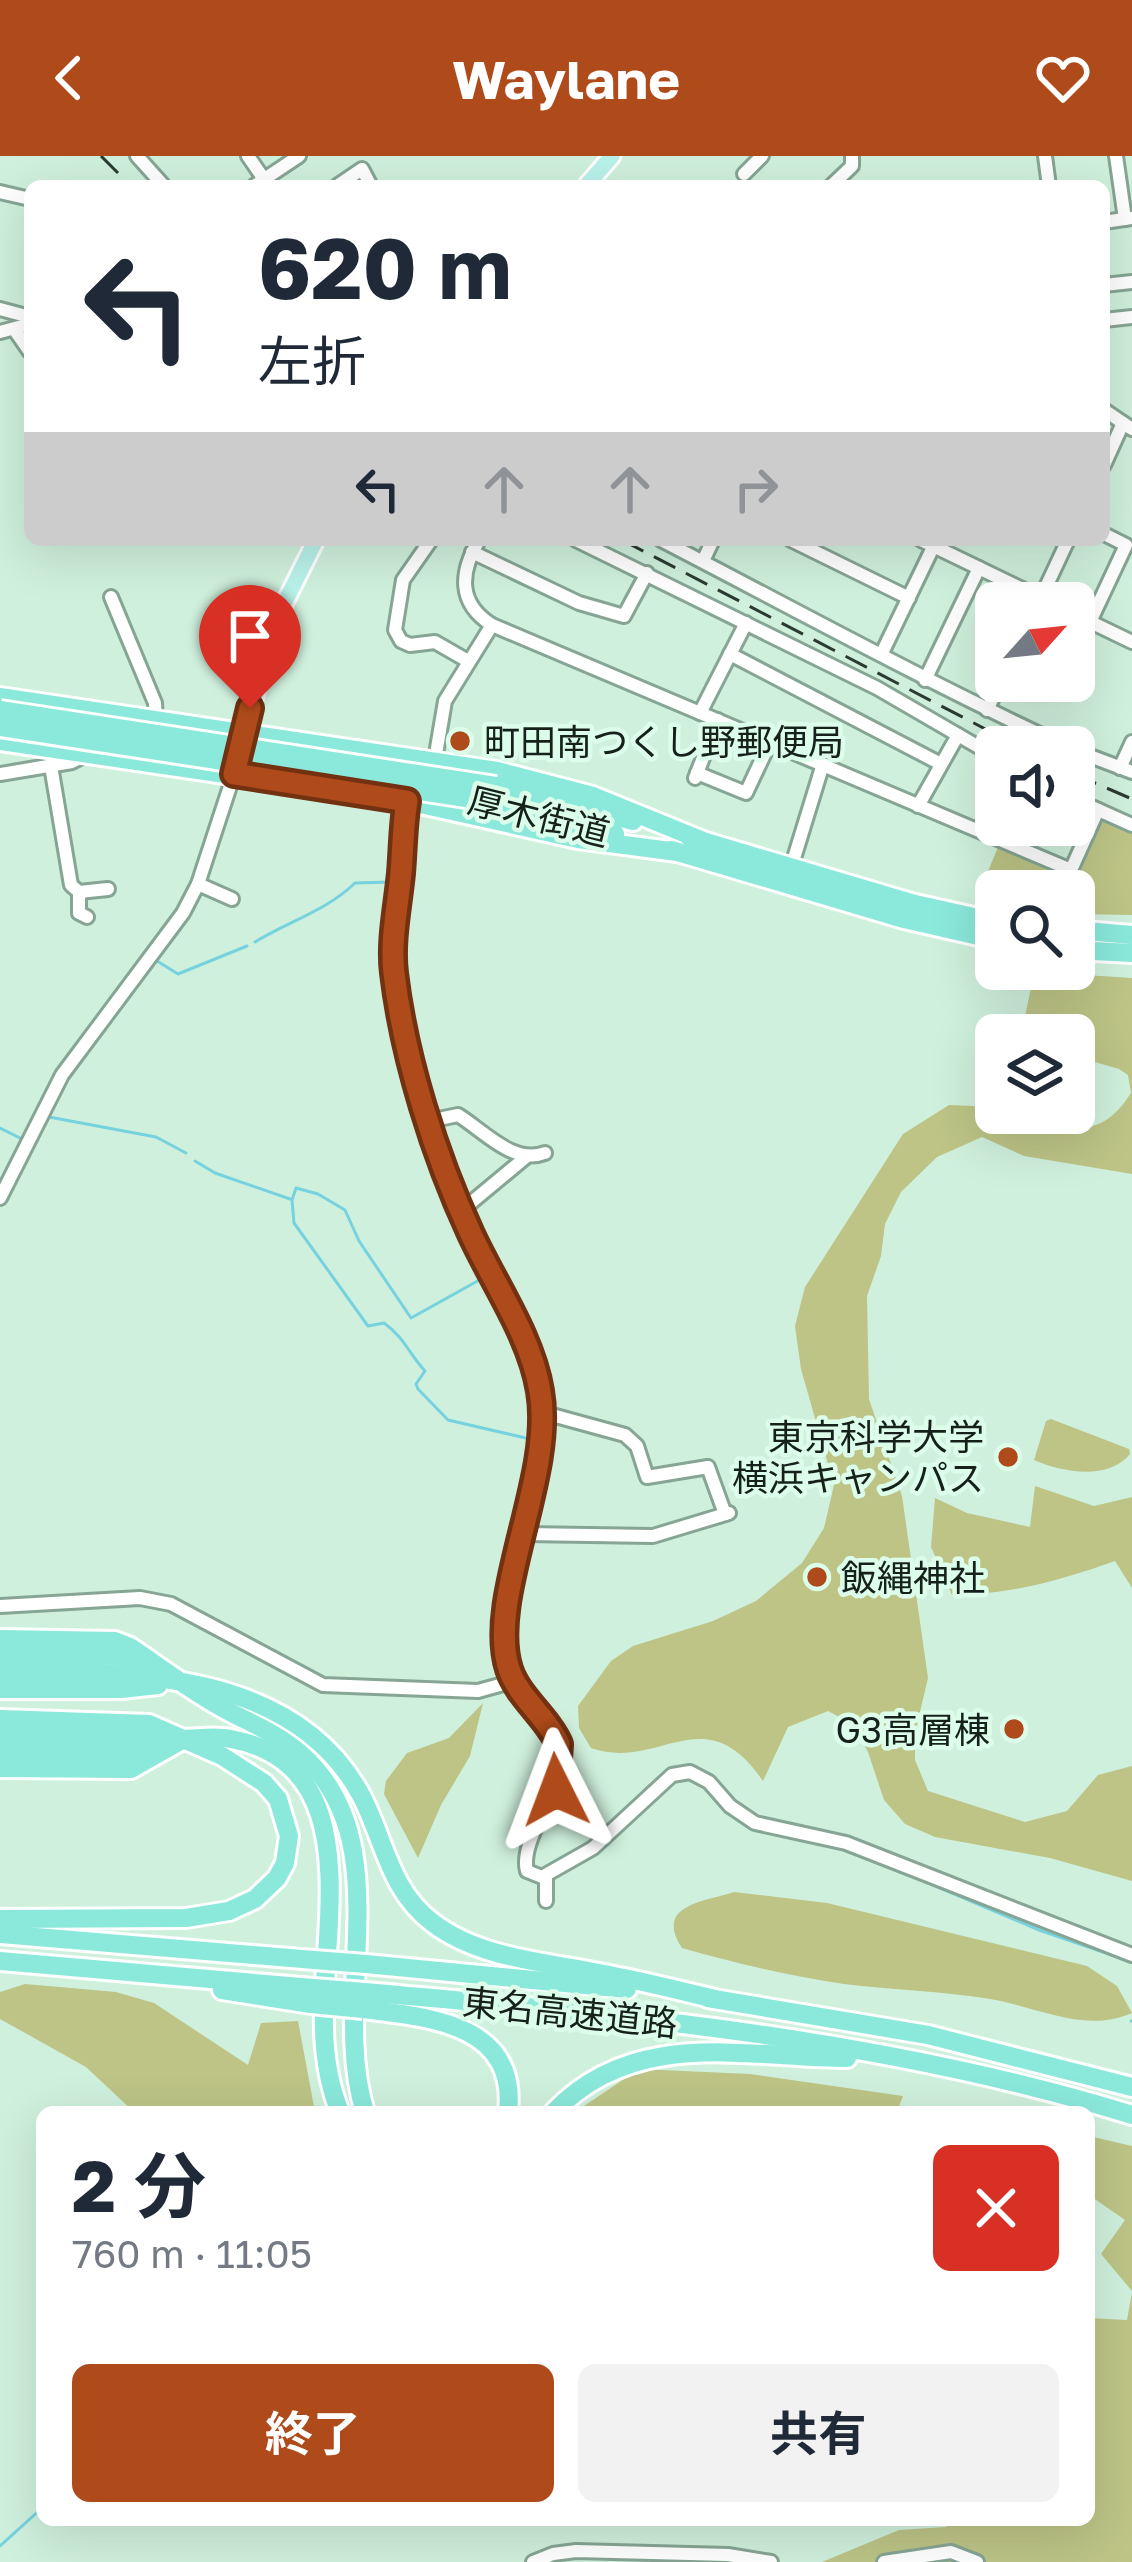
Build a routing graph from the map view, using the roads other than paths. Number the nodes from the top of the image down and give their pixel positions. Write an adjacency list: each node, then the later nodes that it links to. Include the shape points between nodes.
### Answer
1 (137, 156): 8 (street)
2 (299, 156): 9 (street)
3 (612, 156): 12 (main road)
4 (762, 156): 7 (street)
5 (852, 156): 13 (street)
6 (1122, 160): 14 (street)
7 (744, 174)
8 (159, 180)
9 (267, 180)
10 (346, 180): 11 (street, via 362,169)
11 (368, 180)
12 (591, 180)
13 (837, 180)
14 (1128, 219)
15 (1128, 426): 16 (street)
16 (1110, 455)
17 (1110, 537): 35 (street, via 1126,545)
18 (313, 546): 53 (main road, via 273,626)
19 (427, 546): 42 (street, via 403,580 395,630 410,645 435,642)
20 (475, 546): 30 (street, via 579,603 624,616); 38 (street, via 464,588)
21 (589, 546): 30 (street)
22 (673, 546): 28 (street)
23 (710, 546): 28 (street)
24 (803, 546): 34 (street)
25 (929, 546): 34 (street)
26 (938, 546): 29 (street)
27 (1066, 546): 32 (street)
28 (703, 561): 40 (street)
29 (979, 568): 31 (street); 43 (street)
30 (646, 573): 36 (street)
31 (1006, 582)
32 (1051, 582)
33 (111, 597): 49 (street)
34 (909, 598): 40 (street)
35 (1095, 611)
36 (746, 622): 41 (street); 54 (street)
37 (1095, 624): 39 (street)
38 (492, 625): 42 (street); 48 (street)
39 (1132, 643)
40 (882, 653): 43 (street)
41 (730, 654): 48 (street); 65 (street)
42 (468, 661): 63 (street, via 440,715)
43 (926, 680): 47 (street)
44 (0, 697): 49 (highway)
45 (991, 702): 47 (street)
46 (0, 710): 71 (highway, 厚木街道, bridge)
47 (987, 710): 51 (street)
48 (700, 712): 50 (street)
49 (156, 719): 53 (highway)
50 (718, 720): 56 (street); 56 (street, via 696,776 746,793)
51 (1021, 726)
52 (0, 727): 71 (highway, 厚木街道, bridge)
53 (245, 733): 61 (highway); 70 (main road)
54 (958, 735): 59 (street); 65 (street)
55 (0, 741): 58 (highway)
56 (770, 742): 64 (street)
57 (1132, 742): 68 (street)
58 (29, 745): 60 (highway); 67 (street, via 31,760)
59 (975, 745)
60 (89, 754): 66 (street); 70 (highway)
61 (399, 754): 63 (highway); 72 (highway, via 411,773)
62 (1095, 758): 68 (street)
63 (435, 760): 77 (highway, via 593,796)
64 (823, 764): 73 (street); 79 (street)
65 (941, 764): 73 (street)
66 (51, 766): 67 (street); 81 (street)
67 (17, 770): 69 (street)
68 (1126, 770)
69 (0, 774)
70 (234, 774): 72 (highway); 80 (street)
71 (494, 794): 77 (highway, 厚木街道); 78 (highway, 厚木街道)
72 (407, 801): 78 (highway); 91 (street, via 393,968)
73 (918, 806): 75 (street, via 1071,870)
74 (1095, 809): 75 (street)
75 (1098, 810): 76 (street)
76 (1132, 825)
77 (701, 840): 79 (highway, 厚木街道)
78 (678, 852): 88 (highway, 厚木街道)
79 (791, 868): 85 (highway, 厚木街道)
80 (198, 884): 83 (street); 94 (street, via 62,1075)
81 (69, 888): 82 (street); 84 (street)
82 (108, 889)
83 (232, 899)
84 (87, 917)
85 (975, 918)
86 (1095, 931): 87 (highway)
87 (1126, 933)
88 (975, 935)
89 (1095, 951): 90 (highway)
90 (1132, 953)
91 (429, 1121): 93 (street, via 458,1115); 95 (street)
92 (545, 1153): 93 (street)
93 (526, 1156): 95 (street)
94 (0, 1198)
95 (461, 1211): 96 (street, via 536,1373)
96 (542, 1412): 97 (street); 97 (street, via 625,1435 647,1477 708,1467 728,1514 652,1536)
97 (524, 1534): 103 (street, via 506,1638)
98 (0, 1606): 103 (street, via 124,1598 171,1604 310,1681 336,1685 478,1691)
99 (0, 1640): 102 (highway, via 115,1641)
100 (0, 1654): 102 (highway, via 119,1656)
101 (0, 1672): 102 (highway)
102 (181, 1682): 104 (highway); 116 (highway, via 242,1696 329,1754 360,1793 401,1889 445,1932 520,1958); 121 (highway, via 285,1741 314,1766 338,1804 356,1863 352,2038)
103 (514, 1682): 110 (street, via 559,1744 556,1790 524,1861 529,1874)
104 (0, 1689)
105 (0, 1719): 107 (highway, via 131,1720)
106 (0, 1736): 107 (highway)
107 (184, 1739): 108 (highway, via 135,1753); 109 (highway, via 131,1768); 112 (highway, via 244,1768 278,1799 288,1849 266,1891 212,1916); 120 (highway, via 227,1738 270,1754 300,1778 320,1812 331,1866 323,2033)
108 (0, 1753)
109 (0, 1768)
110 (546, 1876): 111 (street); 114 (street, via 593,1848 672,1775 690,1772 754,1822 846,1843)
111 (546, 1901)
112 (0, 1919)
113 (0, 1934): 116 (highway, 東名高速道路, bridge)
114 (1132, 1955)
115 (0, 1960): 117 (highway, 東名高速道路, bridge)
116 (716, 1999): 119 (highway, 東名高速道路, via 928,2035)
117 (364, 2001): 118 (highway, 東名高速道路, via 671,2022); 122 (highway, via 482,2041 507,2080)
118 (899, 2058): 123 (highway, via 674,2053 604,2073); 124 (highway, 東名高速道路)
119 (1132, 2087)
120 (338, 2106)
121 (362, 2106)
122 (508, 2106)
123 (562, 2106)
124 (1132, 2115)
125 (533, 2562): 126 (street, via 576,2551)
126 (771, 2562)
127 (884, 2562): 128 (street, via 951,2552)
128 (977, 2562)

